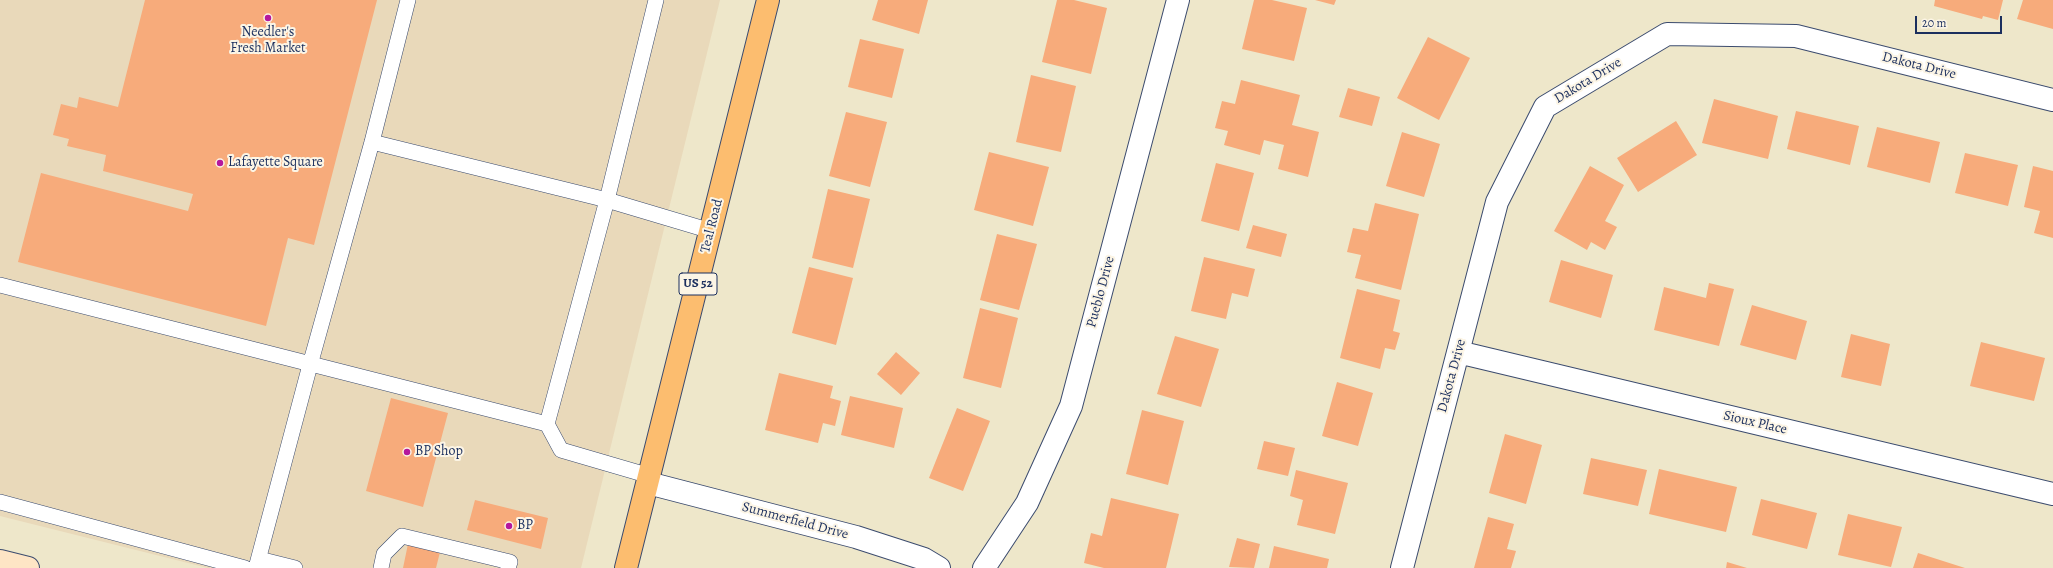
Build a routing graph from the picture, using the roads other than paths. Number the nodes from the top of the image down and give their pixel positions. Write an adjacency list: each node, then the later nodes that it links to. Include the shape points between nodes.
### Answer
1 (408, 0): 6 (lane)
2 (656, 0): 7 (lane)
3 (768, 0): 8 (main road, Teal Road / US 52)
4 (1178, 0): 25 (street, Pueblo Drive, via 1071,406 1027,503)
5 (2053, 100): 10 (street, Dakota Drive, via 1796,36 1667,34 1545,107 1497,202)
6 (372, 142): 7 (lane); 11 (lane)
7 (607, 200): 8 (lane); 12 (lane)
8 (711, 231): 13 (main road, Teal Road / US 52)
9 (0, 285): 11 (lane)
10 (1458, 352): 14 (street, Sioux Place); 26 (street, Dakota Drive)
11 (310, 365): 12 (lane); 17 (lane)
12 (547, 424): 13 (lane, via 560,450)
13 (649, 479): 23 (main road, Teal Road / US 52); 24 (street, Summerfield Drive, via 856,537 924,560)
14 (2053, 494)
15 (0, 502): 19 (lane)
16 (0, 561): 18 (street)
17 (257, 564): 20 (lane)
18 (28, 568)
19 (245, 568)
20 (295, 568)
21 (381, 568): 22 (lane, via 384,554 402,536 510,562)
22 (508, 568)
23 (626, 568)
24 (939, 568)
25 (984, 568)
26 (1402, 568)

